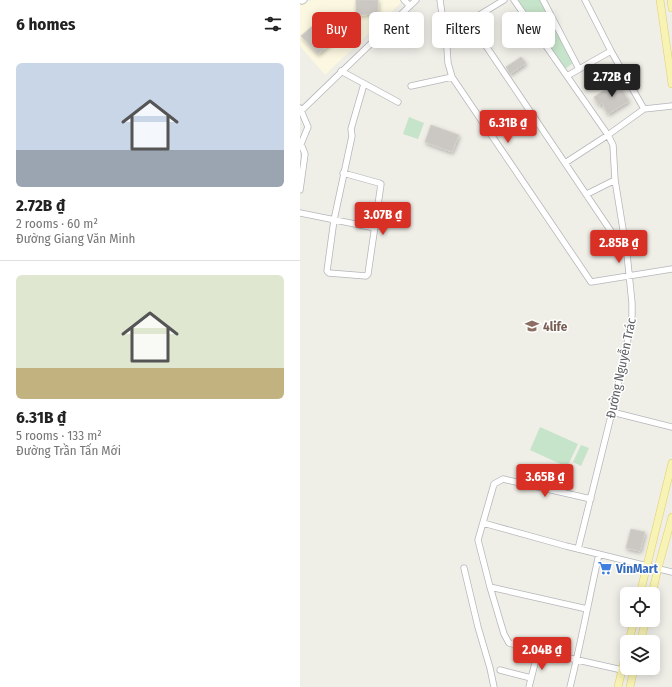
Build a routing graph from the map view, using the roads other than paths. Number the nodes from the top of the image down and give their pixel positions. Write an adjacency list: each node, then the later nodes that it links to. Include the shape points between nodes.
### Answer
1 (404, 0): 10 (street)
2 (416, 0): 10 (street)
3 (440, 0): 16 (street)
4 (504, 0): 25 (street, via 476,18 475,27)
5 (514, 0): 15 (street, Đường Nguyễn Trác)
6 (543, 0): 13 (street)
7 (585, 0): 12 (street)
8 (660, 0): 18 (main road)
9 (671, 0): 11 (main road)
10 (410, 6): 14 (street)
11 (672, 8)
12 (611, 51): 13 (street); 23 (street)
13 (579, 69): 15 (street)
14 (341, 71): 17 (street); 22 (street)
15 (567, 76): 24 (street, Đường Nguyễn Trác)
16 (452, 77): 19 (street); 35 (street, via 591,282)
17 (364, 84): 20 (street); 26 (street, via 351,129 352,136)
18 (672, 84)
19 (411, 86)
20 (398, 102)
21 (672, 106): 23 (street)
22 (300, 109): 28 (street, via 308,127 301,144 304,154)
23 (644, 109): 24 (street)
24 (608, 135): 25 (street); 27 (street, Đường Nguyễn Trác, via 613,145)
25 (565, 163): 29 (street)
26 (344, 173): 31 (street); 32 (street, via 381,184)
27 (615, 180): 29 (street); 33 (street, Đường Nguyễn Trác)
28 (300, 190)
29 (587, 194): 33 (street)
30 (300, 213): 31 (street)
31 (334, 220): 32 (street); 32 (street, via 328,272 366,276)
32 (375, 228)
33 (627, 254): 35 (street, Đường Nguyễn Trác)
34 (672, 270): 35 (street)
35 (629, 276): 36 (street, Đường Nguyễn Trác, via 631,325)
36 (612, 412): 37 (street); 39 (street, Đường Nguyễn Trác)
37 (672, 427)
38 (672, 463): 44 (main road)
39 (591, 499): 41 (street, via 503,479 494,484); 42 (street, Đường Nguyễn Trác)
40 (672, 517): 46 (main road)
41 (483, 523): 42 (street); 48 (street, via 478,540)
42 (578, 549): 43 (street)
43 (599, 554): 44 (street); 51 (street)
44 (647, 566): 46 (street); 49 (main road)
45 (464, 568): 59 (street)
46 (658, 568): 47 (street); 50 (main road)
47 (672, 572)
48 (490, 587): 51 (street); 52 (street, via 509,643)
49 (642, 587)
50 (654, 587)
51 (587, 609): 53 (street)
52 (538, 651): 53 (street); 58 (street)
53 (577, 659): 55 (street); 61 (street)
54 (500, 670): 58 (street)
55 (620, 670)
56 (621, 675): 62 (main road)
57 (633, 675): 63 (main road)
58 (531, 678): 60 (street)
59 (494, 687)
60 (529, 687)
61 (570, 687)
62 (618, 687)
63 (630, 687)

